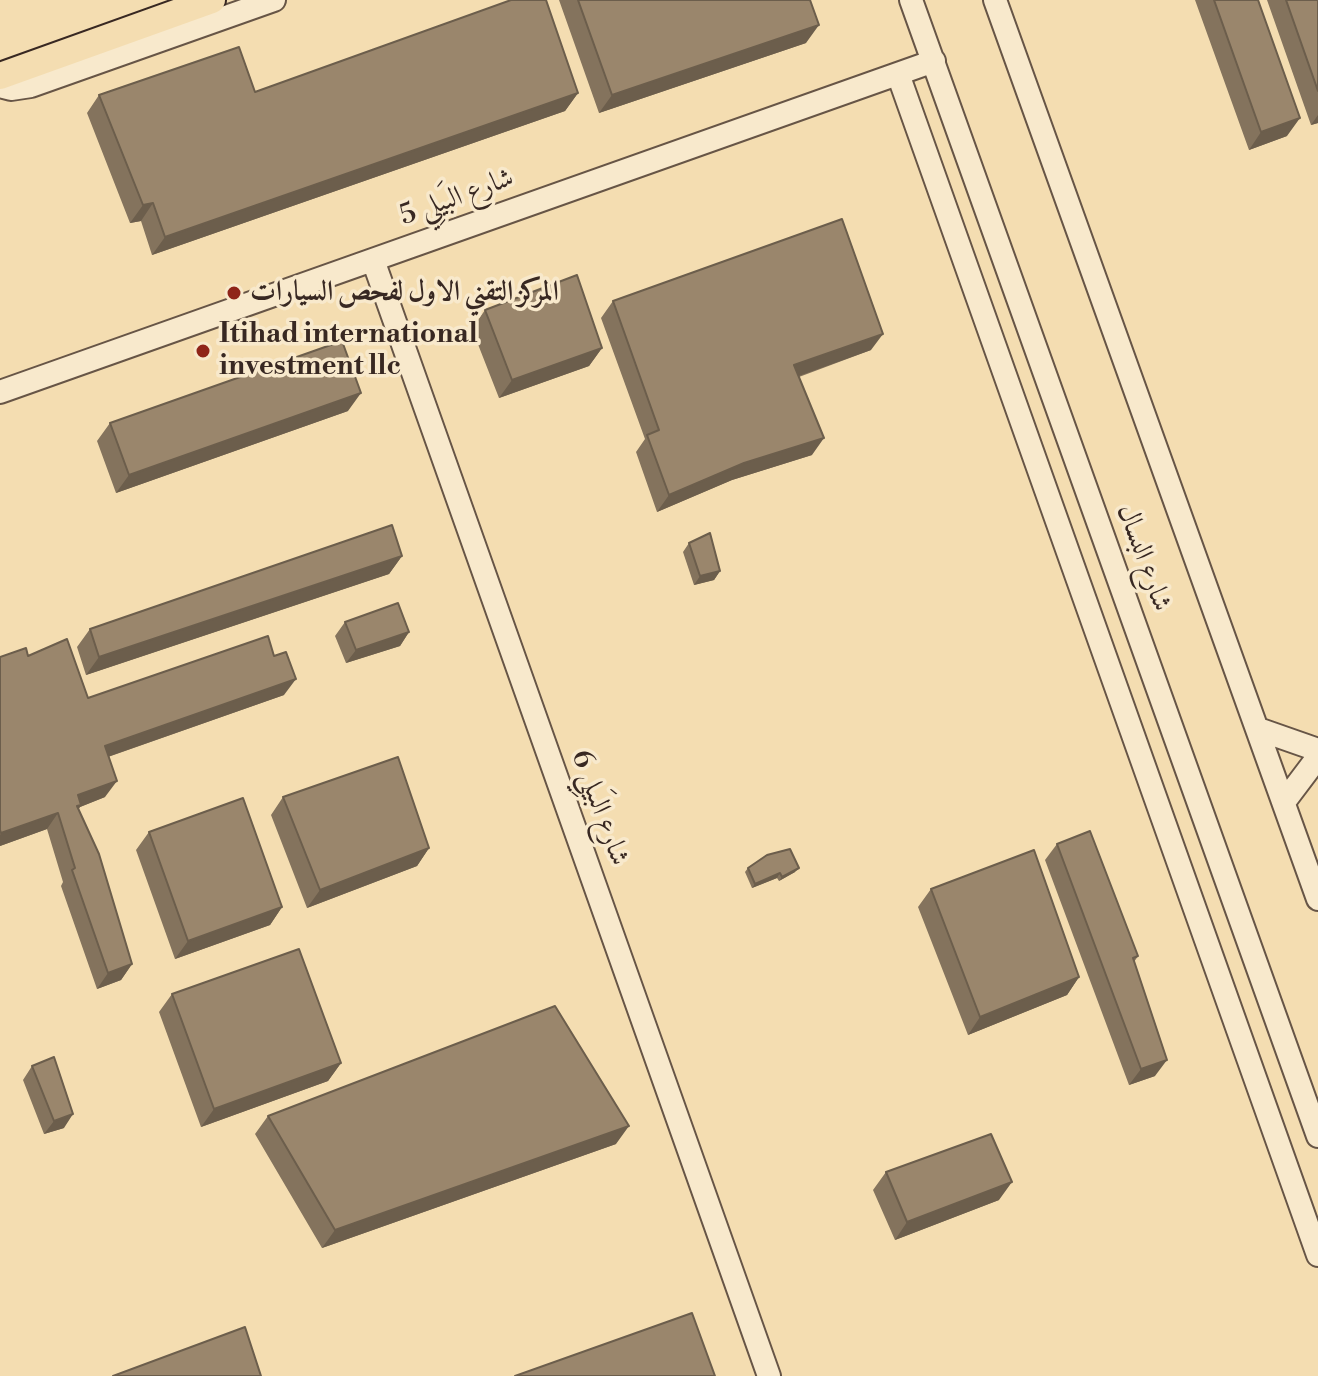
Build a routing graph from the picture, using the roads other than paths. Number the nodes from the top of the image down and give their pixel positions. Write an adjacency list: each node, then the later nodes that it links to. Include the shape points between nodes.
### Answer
1 (212, 0): 7 (main road)
2 (274, 0): 8 (street, via 31,86)
3 (911, 0): 5 (street, شارع البسال)
4 (995, 0): 11 (street, شارع البسال)
5 (934, 61): 6 (street, شارع البَيلِي 5); 16 (street, شارع البسال)
6 (898, 74): 9 (street, شارع البَيلِي 5); 17 (street)
7 (0, 76)
8 (0, 86)
9 (373, 260): 10 (street, شارع البَيلِي 5); 18 (street, شارع البَيلِي 6)
10 (0, 392)
11 (1258, 729): 12 (street); 14 (street, شارع البسال)
12 (1318, 750)
13 (1318, 757): 14 (street)
14 (1284, 802): 15 (street, شارع البسال)
15 (1318, 899)
16 (1318, 1136)
17 (1318, 1255)
18 (769, 1376)

